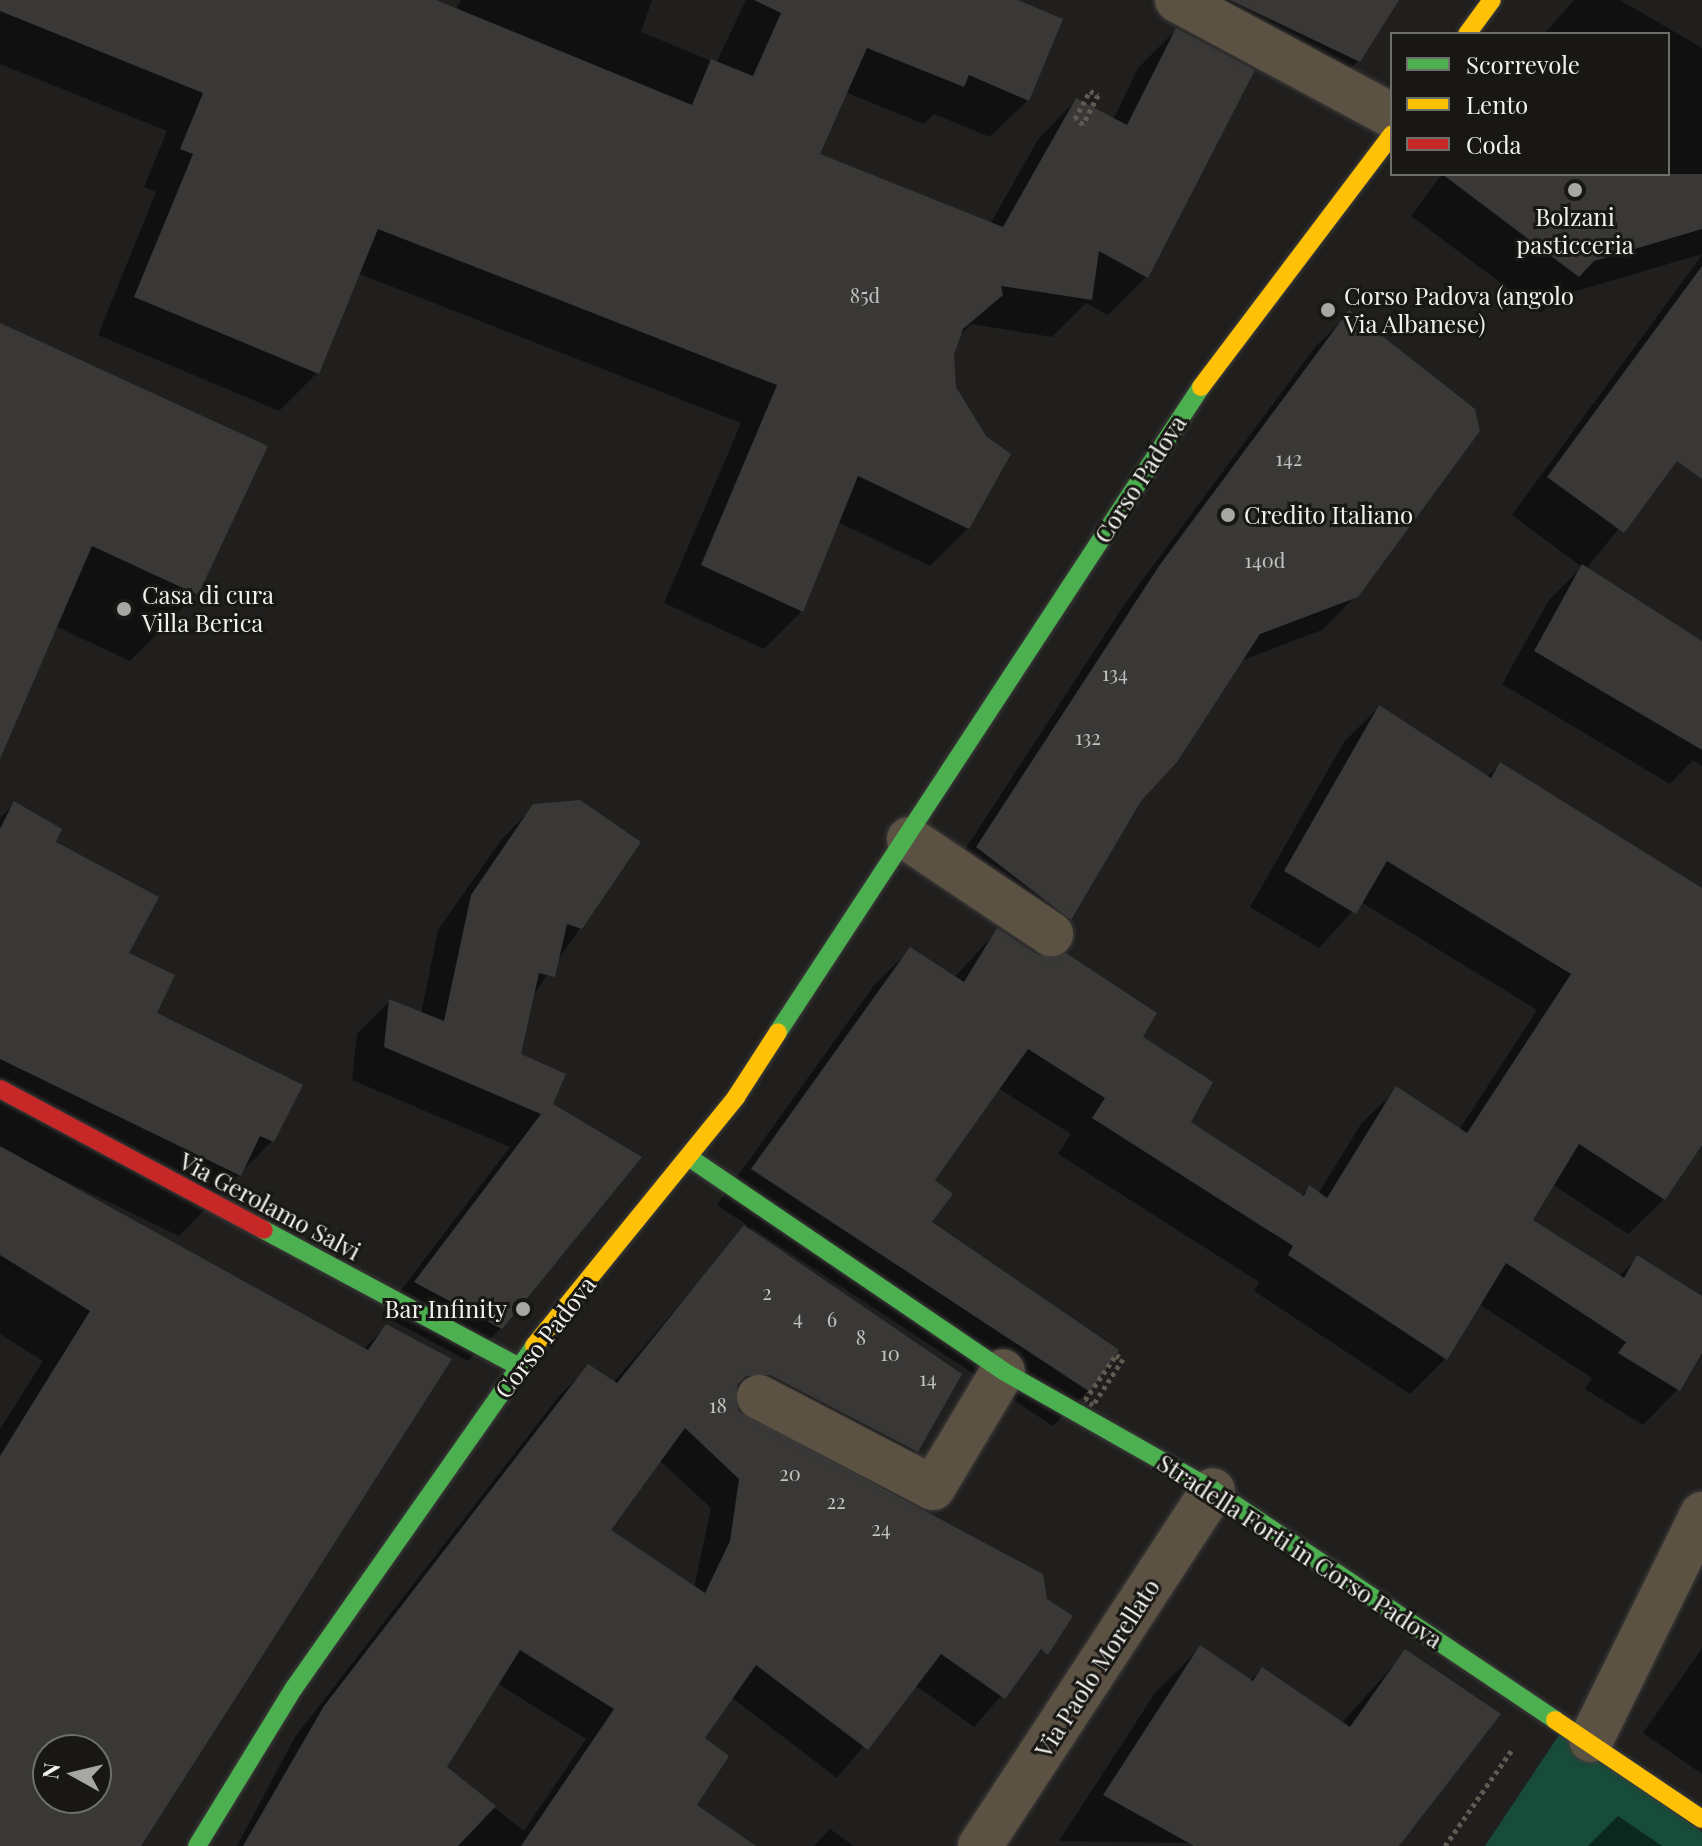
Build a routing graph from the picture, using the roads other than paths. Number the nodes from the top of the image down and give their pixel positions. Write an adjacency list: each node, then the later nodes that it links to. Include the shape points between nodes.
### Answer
1 (1177, 0): 4 (street)
2 (1492, 0): 3 (street)
3 (1468, 32)
4 (1390, 115)
5 (1390, 137): 6 (street, Corso Padova, via 1167,433)
6 (909, 839): 7 (street); 9 (street, Corso Padova)
7 (1051, 934)
8 (0, 1089): 10 (street, Via Gerolamo Salvi)
9 (690, 1158): 10 (street, Corso Padova); 11 (street, Stradella Forti in Corso Padova)
10 (518, 1366): 17 (street, Corso Padova, via 294,1688)
11 (1003, 1371): 12 (street, via 933,1488); 13 (street, Stradella Forti in Corso Padova)
12 (759, 1397)
13 (1213, 1490): 15 (street, Stradella Forti in Corso Padova); 18 (street, Via Paolo Morellato)
14 (1702, 1514): 15 (street)
15 (1591, 1740): 16 (street, Stradella Forti in Corso Padova)
16 (1702, 1819)
17 (197, 1846)
18 (980, 1846)

